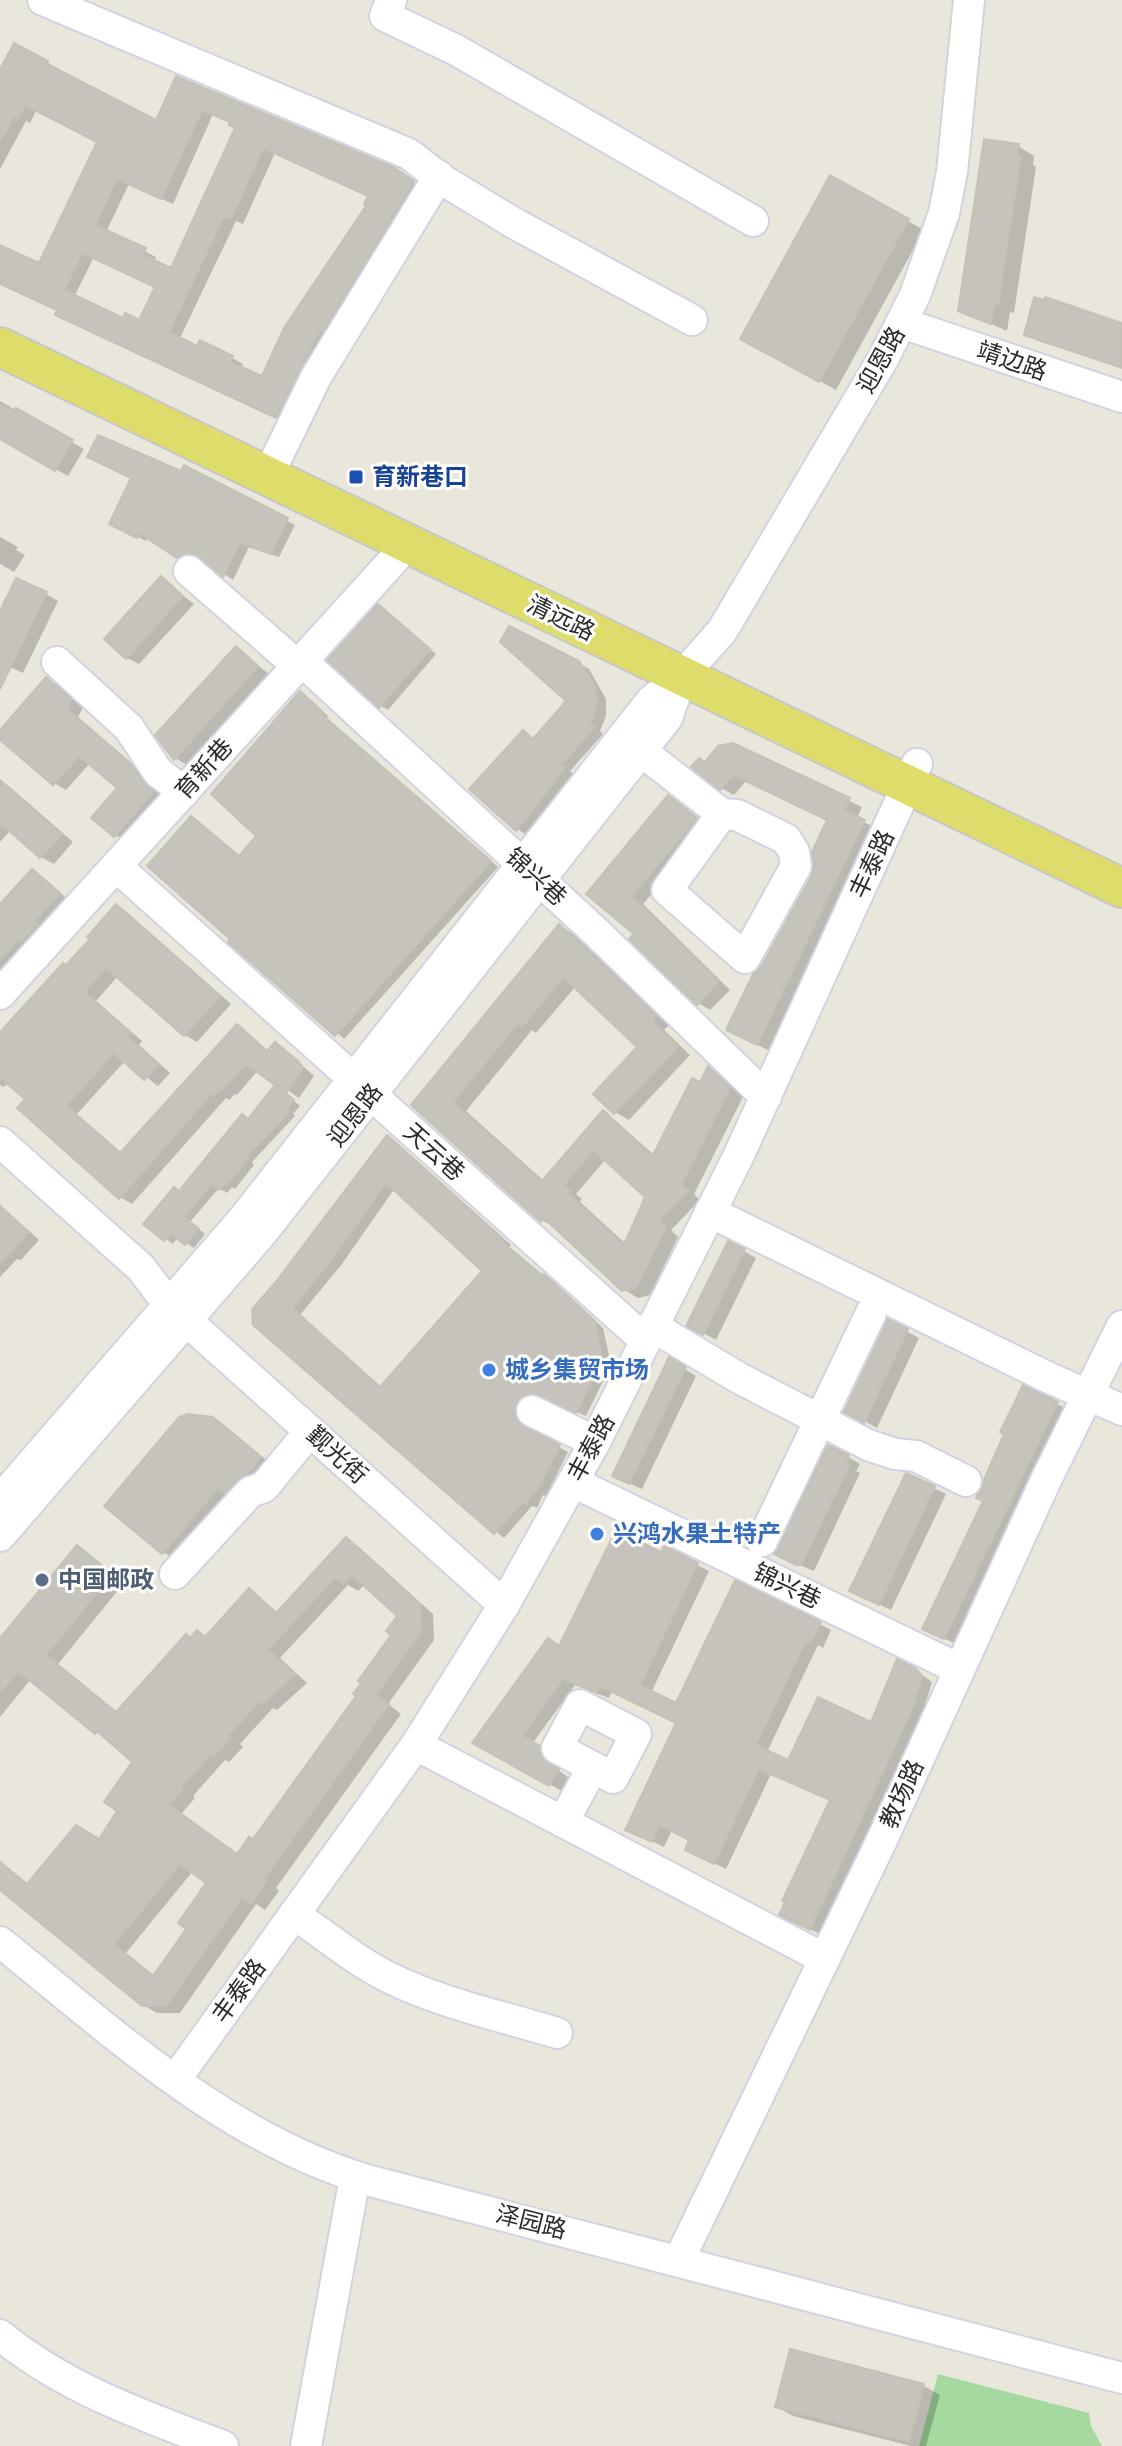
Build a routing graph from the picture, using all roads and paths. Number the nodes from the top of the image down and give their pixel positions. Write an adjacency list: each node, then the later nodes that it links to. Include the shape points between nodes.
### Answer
1 (43, 0): 4 (street, via 409,154)
2 (391, 0): 5 (street, via 385,16 456,50)
3 (969, 0): 8 (street, 迎恩路, via 948,196 928,263)
4 (439, 176): 6 (street); 11 (street, via 316,377)
5 (753, 221)
6 (692, 320)
7 (0, 323): 11 (main road, 清远路)
8 (902, 323): 10 (street, 靖边路); 16 (street, 迎恩路, via 722,631)
9 (0, 347): 12 (main road, 清远路)
10 (1122, 397)
11 (277, 457): 16 (main road, 清远路)
12 (408, 544): 15 (street, 育新巷); 16 (main road, 清远路)
13 (189, 571): 15 (street, 锦兴巷)
14 (57, 662): 19 (street, via 129,728 158,772)
15 (300, 664): 19 (street, 育新巷); 23 (street, 锦兴巷)
16 (690, 667): 17 (street, 迎恩路, via 667,718); 18 (main road, 清远路); 23 (street, 迎恩路, via 651,701)
17 (641, 751): 20 (street); 23 (street, 迎恩路)
18 (913, 774): 21 (main road, 清远路); 24 (main road, 清远路); 27 (street, 丰泰路)
19 (184, 792): 22 (street, 育新巷)
20 (722, 814): 20 (street, via 737,815 786,839 796,859 745,958 667,890)
21 (1122, 861)
22 (116, 866): 25 (street, 育新巷); 26 (street, 天云巷)
23 (531, 872): 26 (street, 迎恩路); 27 (street, 锦兴巷)
24 (1122, 888)
25 (0, 994)
26 (362, 1087): 31 (street, 迎恩路, via 262,1233); 34 (street, 天云巷)
27 (766, 1097): 30 (street, 丰泰路)
28 (0, 1142): 31 (street, 觐光街, via 141,1268)
29 (0, 1167): 31 (street, 觐光街, via 129,1282)
30 (710, 1212): 34 (street, 丰泰路); 35 (street)
31 (178, 1313): 39 (street, 觐光街); 43 (street, 迎恩路); 44 (street, 迎恩路)
32 (871, 1313): 38 (street)
33 (1122, 1326): 35 (street, 教场路)
34 (649, 1333): 38 (street, 天云巷); 40 (street, 丰泰路)
35 (1088, 1395): 36 (street); 48 (street, 教场路)
36 (1122, 1410)
37 (532, 1411): 40 (street)
38 (820, 1420): 41 (street, 天云巷, via 868,1445 916,1456); 45 (street)
39 (310, 1431): 46 (street, via 264,1487 250,1492); 47 (street, 觐光街)
40 (595, 1442): 42 (street, 丰泰路)
41 (966, 1481)
42 (573, 1482): 47 (street, 丰泰路); 48 (street, 锦兴巷)
43 (0, 1500)
44 (0, 1536)
45 (762, 1541)
46 (175, 1574)
47 (504, 1605): 49 (street, 丰泰路)
48 (959, 1669): 54 (street, 教场路)
49 (416, 1745): 51 (street); 52 (street, 丰泰路)
50 (593, 1767): 51 (street)
51 (563, 1822): 54 (street)
52 (294, 1914): 55 (street, via 393,1980); 56 (street, 丰泰路)
53 (0, 1942): 56 (street, 泽园路)
54 (823, 1958): 58 (street, 教场路)
55 (557, 2033)
56 (175, 2080): 57 (street, 泽园路, via 275,2145)
57 (355, 2177): 58 (street, 泽园路); 62 (street)
58 (679, 2260): 60 (street, 泽园路)
59 (0, 2335): 61 (street, via 81,2389)
60 (1122, 2378)
61 (223, 2446)
62 (306, 2446)

